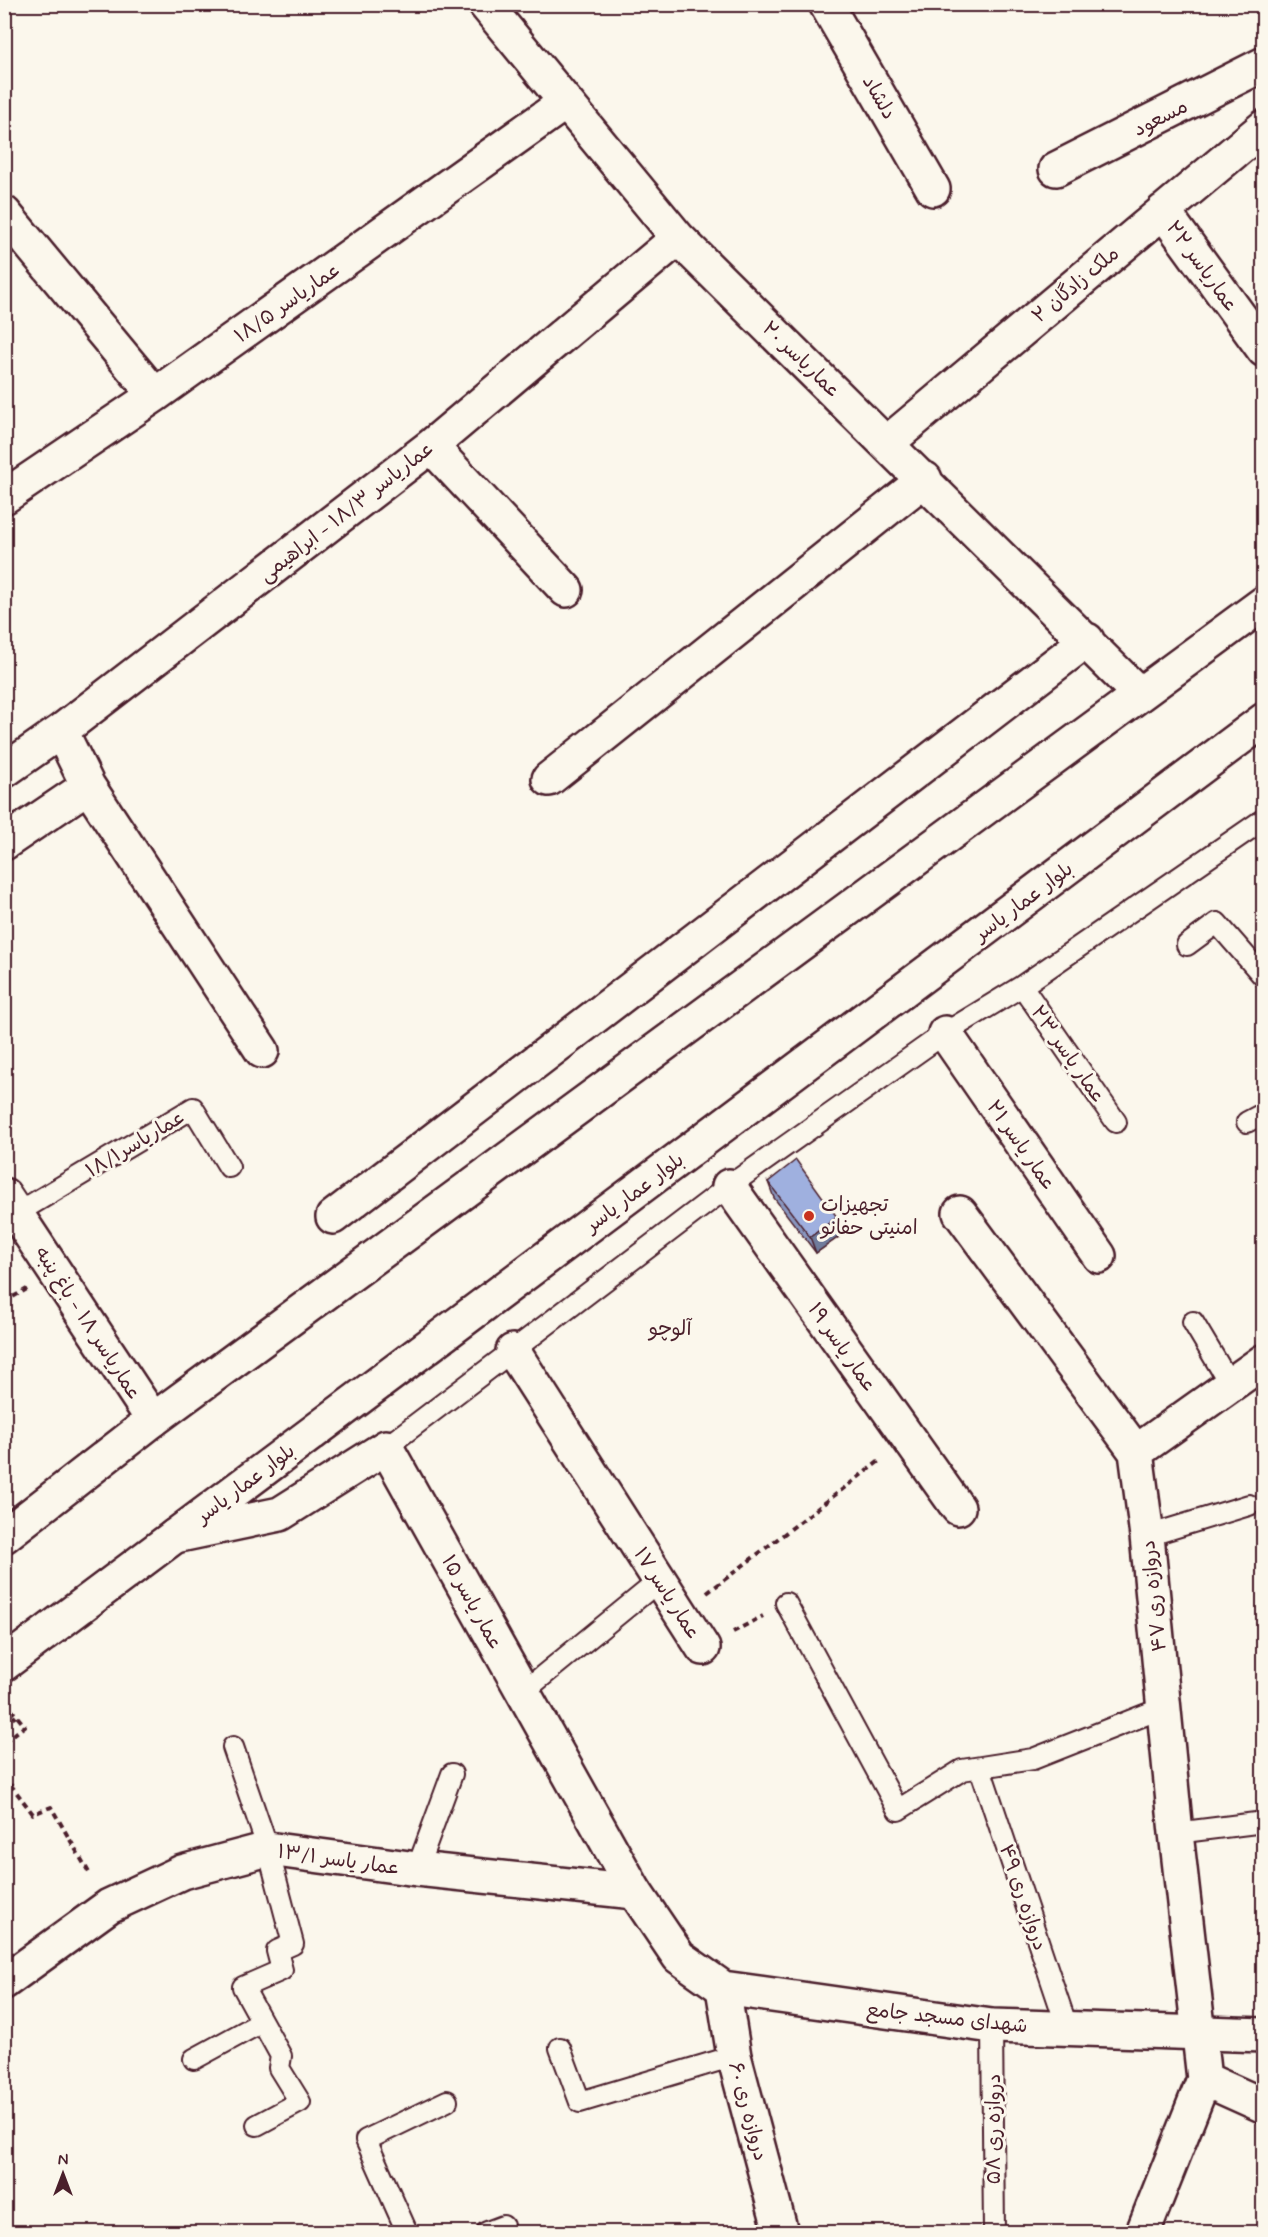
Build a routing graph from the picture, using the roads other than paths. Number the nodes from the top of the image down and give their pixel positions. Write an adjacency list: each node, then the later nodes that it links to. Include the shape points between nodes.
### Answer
1 (485, 4): 4 (street, عماریاسر ۲۰)
2 (826, 4): 7 (street, دلشاد)
3 (1263, 64): 6 (street, مسعود)
4 (566, 102): 10 (street, عماریاسر ۲۰); 12 (street, عماریاسر ۱۸/۵)
5 (1263, 127): 8 (street, ۲ ملک زادگان)
6 (1056, 169)
7 (933, 189)
8 (1163, 211): 11 (street, عماریاسر ۲۲); 13 (street, ۲ ملک زادگان)
9 (4, 213): 12 (street)
10 (678, 238): 13 (street, عماریاسر ۲۰); 14 (street, عماریاسر ۱۸/۳ - ابراهیمی)
11 (1263, 350)
12 (155, 395): 16 (street, عماریاسر ۱۸/۵)
13 (887, 443): 15 (street, عماریاسر ۲۰)
14 (431, 446): 17 (street); 22 (street, عماریاسر ۱۸/۳ - ابراهیمی)
15 (925, 479): 19 (street, عماریاسر ۲۰); 24 (street)
16 (4, 497)
17 (566, 590)
18 (1263, 603): 20 (street)
19 (1087, 640): 20 (street, عماریاسر ۲۰); 38 (street)
20 (1139, 694): 44 (street)
21 (1261, 727): 50 (street, بلوار عمار یاسر)
22 (61, 731): 23 (street, عماریاسر ۱۸/۳ - ابراهیمی); 25 (street)
23 (4, 771)
24 (549, 779)
25 (88, 786): 27 (street); 32 (street)
26 (1263, 819): 30 (lane)
27 (4, 843)
28 (1187, 945): 29 (lane, via 1217,923)
29 (1263, 977)
30 (1022, 986): 31 (lane); 33 (lane, عمار یاسر ۲۳)
31 (945, 1033): 35 (lane); 39 (street, عمار یاسر ۲۱)
32 (262, 1051)
33 (1116, 1122)
34 (229, 1167): 36 (lane, عماریاسر۱۸/۱, via 193,1108)
35 (729, 1186): 41 (lane); 48 (street, عمار یاسر ۱۹)
36 (11, 1204): 44 (street, عماریاسر ۱۸ - باغ پنبه)
37 (960, 1213): 46 (street, دروازه ری ۴۷)
38 (333, 1217)
39 (1099, 1256)
40 (1192, 1322): 43 (lane)
41 (513, 1351): 45 (lane); 52 (street, عمار یاسر ۱۷)
42 (1263, 1360): 43 (street)
43 (1230, 1384): 46 (street)
44 (153, 1420): 49 (street)
45 (386, 1447): 50 (street, via 279,1514); 56 (street, عمار یاسر ۱۵)
46 (1136, 1452): 51 (street, دروازه ری ۴۷)
47 (1249, 1505): 51 (lane)
48 (958, 1508)
49 (4, 1536)
50 (175, 1536): 55 (street, بلوار عمار یاسر)
51 (1147, 1536): 57 (street, دروازه ری ۴۷)
52 (660, 1580): 54 (street, عمار یاسر ۱۷); 56 (lane)
53 (786, 1604): 59 (lane, via 898,1810 962,1770)
54 (703, 1648)
55 (4, 1664)
56 (523, 1692): 65 (street, عمار یاسر ۱۵)
57 (1165, 1707): 59 (lane, via 1033,1759); 62 (street, دروازه ری ۴۷)
58 (233, 1747): 63 (lane)
59 (980, 1768): 71 (lane, دروازه ری ۴۹)
60 (452, 1774): 64 (lane)
61 (1263, 1822): 62 (lane)
62 (1176, 1833): 72 (street, دروازه ری ۴۷)
63 (268, 1849): 64 (street, عمار یاسر ۱۳/۱); 67 (street, عمار یاسر ۱۳/۱, via 182,1872 109,1906); 69 (lane, via 293,1944 277,1951 282,1970 243,1987)
64 (417, 1869): 65 (street, عمار یاسر ۱۳/۱)
65 (635, 1892): 66 (street, عمار یاسر ۱۵)
66 (679, 1957): 68 (street, شهدای مسجد جامع)
67 (4, 1982)
68 (723, 1988): 70 (street, شهدای مسجد جامع); 75 (street, دروازه ری ۶۰)
69 (262, 2022): 76 (lane); 80 (lane, via 281,2056 279,2068 300,2102)
70 (992, 2026): 71 (street, شهدای مسجد جامع); 83 (lane, دروازه ری ۵۸)
71 (1067, 2027): 72 (street, شهدای مسجد جامع)
72 (1198, 2034): 73 (street, شهدای مسجد جامع); 77 (street, دروازه ری ۴۷)
73 (1263, 2035)
74 (560, 2048): 75 (lane, via 580,2102)
75 (734, 2056): 82 (street, دروازه ری ۶۰)
76 (194, 2059)
77 (1204, 2079): 79 (street); 84 (street)
78 (447, 2101): 81 (lane, via 366,2140)
79 (1263, 2106)
80 (257, 2126)
81 (407, 2232)
82 (781, 2232)
83 (994, 2232)
84 (1143, 2232)

